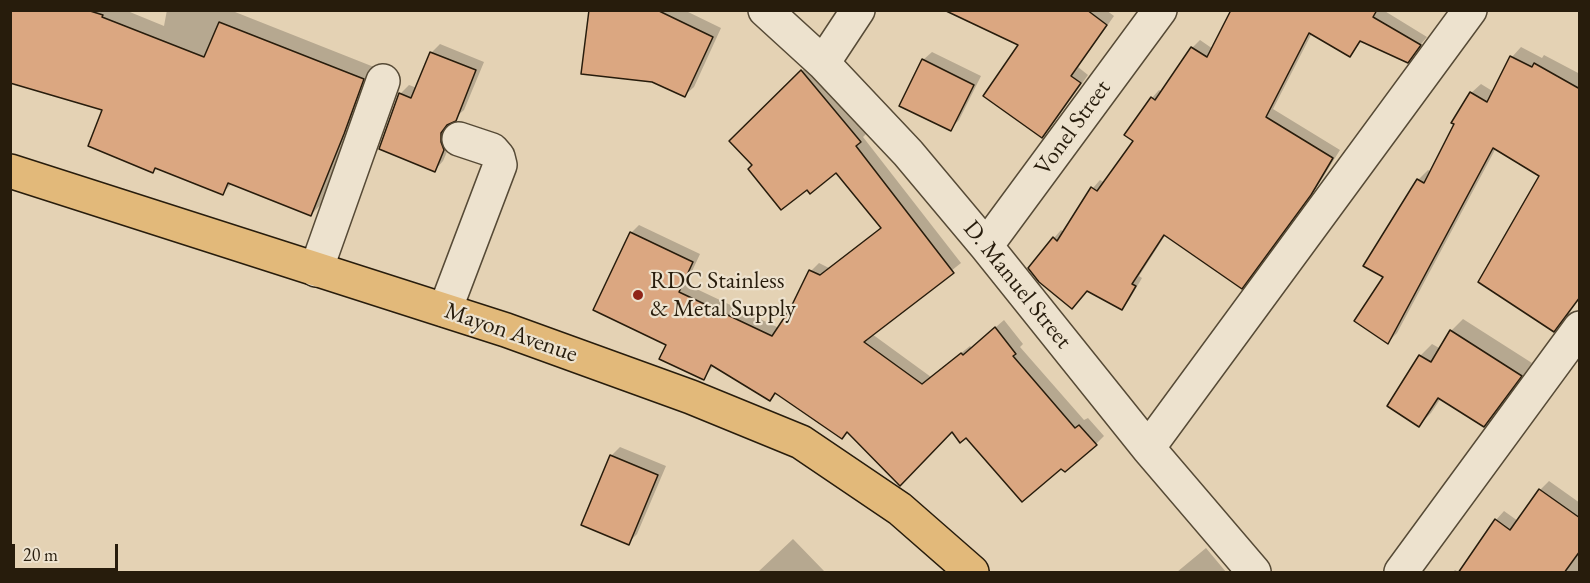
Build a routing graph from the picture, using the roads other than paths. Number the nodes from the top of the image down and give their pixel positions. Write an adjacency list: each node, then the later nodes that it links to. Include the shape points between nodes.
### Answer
1 (765, 10): 5 (street, D. Manuel Street)
2 (858, 10): 5 (street)
3 (1160, 10): 9 (street, Vonel Street)
4 (1470, 10): 13 (street)
5 (823, 63): 9 (street, D. Manuel Street, via 908,153)
6 (383, 81): 10 (street)
7 (459, 139): 11 (street, via 492,150 500,165)
8 (10, 171): 10 (main road, Mayon Avenue)
9 (986, 246): 13 (street, D. Manuel Street)
10 (316, 270): 11 (main road, Mayon Avenue)
11 (445, 310): 14 (main road, Mayon Avenue, via 691,397 801,442 900,510)
12 (1580, 328): 16 (street)
13 (1148, 448): 15 (street, D. Manuel Street)
14 (972, 573)
15 (1254, 573)
16 (1401, 573)

